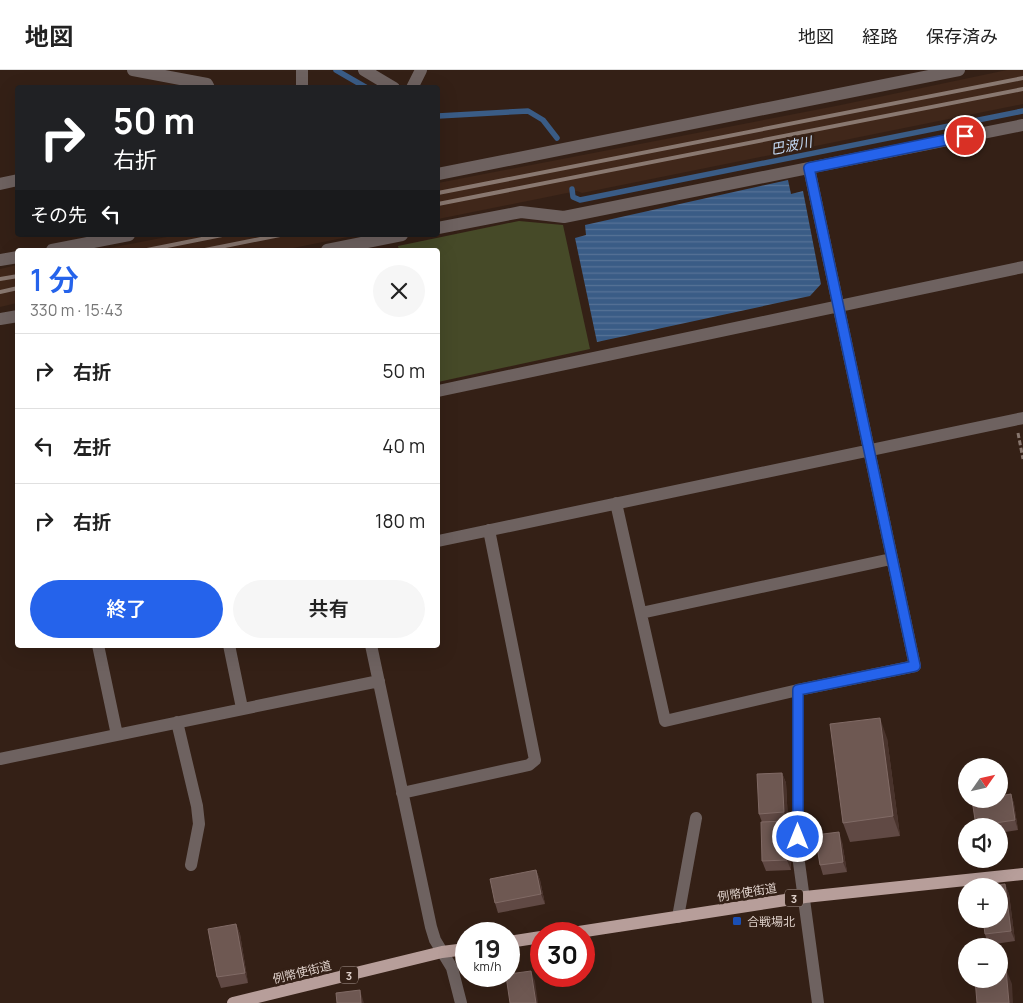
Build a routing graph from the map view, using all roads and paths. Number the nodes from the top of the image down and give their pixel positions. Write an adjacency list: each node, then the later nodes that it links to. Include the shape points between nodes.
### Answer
1 (133, 70): 6 (street)
2 (302, 70): 7 (street)
3 (364, 70): 8 (street)
4 (421, 70): 9 (street)
5 (959, 70): 12 (street)
6 (208, 85)
7 (302, 85)
8 (389, 85)
9 (414, 85)
10 (1023, 125): 11 (street)
11 (809, 168): 15 (street, via 564,217 521,212); 23 (street)
12 (440, 174)
13 (15, 181): 14 (street)
14 (0, 184)
15 (440, 228)
16 (119, 237): 18 (street)
17 (393, 237): 19 (street)
18 (62, 248)
19 (342, 248)
20 (15, 258): 21 (street)
21 (0, 260)
22 (1023, 267): 23 (street)
23 (838, 306): 26 (street); 28 (street)
24 (15, 316): 25 (street)
25 (0, 319)
26 (440, 391)
27 (1019, 419): 28 (street); 29 (path)
28 (868, 450): 30 (street); 33 (street)
29 (1023, 459)
30 (616, 503): 31 (street); 34 (street)
31 (489, 530): 32 (street); 44 (street, via 536,760 529,765)
32 (440, 541)
33 (891, 559): 34 (street); 39 (street, via 915,666)
34 (641, 613): 39 (street, via 665,721)
35 (99, 648): 42 (street)
36 (230, 648): 40 (street)
37 (372, 648): 38 (street)
38 (379, 681): 40 (street); 44 (street)
39 (798, 690): 48 (street, via 798,855)
40 (242, 708): 41 (street)
41 (177, 722): 42 (street); 46 (street, via 199,824)
42 (117, 735): 43 (street)
43 (0, 759)
44 (402, 793): 52 (street, via 431,927)
45 (696, 818): 49 (street)
46 (192, 865)
47 (1023, 874): 48 (main road, 例幣使街道 / 3)
48 (805, 897): 49 (main road, 例幣使街道 / 3); 55 (street)
49 (678, 917): 50 (main road, 例幣使街道 / 3)
50 (595, 930)
51 (455, 950): 52 (main road, 例幣使街道 / 3)
52 (442, 952): 53 (main road, 例幣使街道 / 3); 54 (street, via 452,968)
53 (233, 1003)
54 (461, 1003)
55 (818, 1003)

